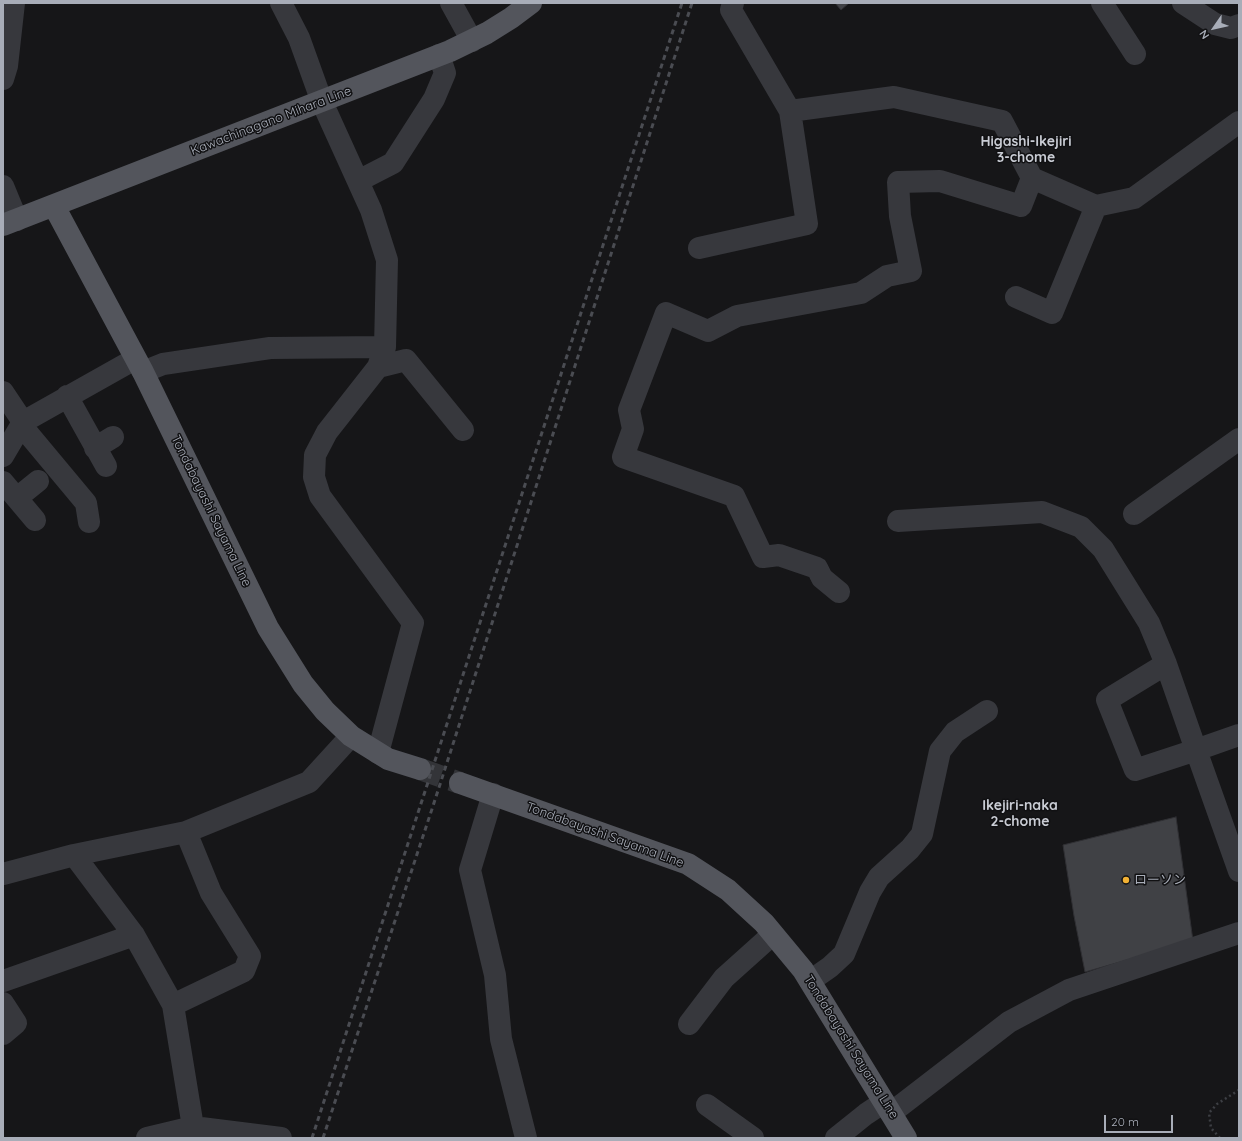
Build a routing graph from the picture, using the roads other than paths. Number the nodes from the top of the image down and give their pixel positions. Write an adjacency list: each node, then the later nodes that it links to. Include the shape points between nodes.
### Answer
1 (14, 3): 10 (street)
2 (281, 3): 14 (street, via 299,38)
3 (451, 3): 9 (street)
4 (531, 3): 9 (main road, Kawachinagano Mihara Line)
5 (733, 3): 15 (street, via 731,10)
6 (1102, 3): 11 (street)
7 (1183, 3): 8 (street, via 1215,24 1231,28)
8 (1239, 25)
9 (472, 41): 12 (main road, Kawachinagano Mihara Line)
10 (6, 54): 13 (street, via 7,66)
11 (1134, 54)
12 (439, 55): 14 (main road, Kawachinagano Mihara Line); 18 (street, via 445,74 434,99 393,163)
13 (3, 79)
14 (322, 102): 18 (street); 20 (main road, Kawachinagano Mihara Line)
15 (790, 111): 17 (street, via 894,97 1002,121); 23 (street, via 807,224)
16 (1239, 122): 21 (street, via 1134,198)
17 (1032, 178): 21 (street); 41 (street, via 1021,206 940,181 898,182 900,216 912,272 887,276 861,293 737,316 708,331 666,313 629,410 632,430 623,457 734,496 763,557 779,556 817,568 822,578)
18 (358, 181): 25 (street, via 371,210 387,260)
19 (3, 186): 22 (street)
20 (54, 206): 22 (main road, Kawachinagano Mihara Line); 26 (main road, Tondabayashi Sayama Line)
21 (1096, 206): 24 (street, via 1052,313)
22 (10, 223)
23 (699, 248)
24 (1016, 297)
25 (382, 357): 26 (street, via 270,348 163,364); 30 (street, via 406,360); 47 (street, via 327,432 315,456 314,477 320,496 413,624)
26 (139, 365): 28 (street); 45 (main road, Tondabayashi Sayama Line, via 268,628 304,684 325,711)
27 (3, 392): 29 (street)
28 (67, 396): 29 (street); 33 (street, via 104,442)
29 (22, 423): 32 (street); 40 (street, via 86,503)
30 (463, 430)
31 (1239, 439): 37 (street)
32 (3, 456)
33 (106, 466)
34 (38, 481): 36 (street)
35 (3, 482): 36 (street)
36 (17, 498): 38 (street)
37 (1134, 514)
38 (35, 520)
39 (898, 521): 42 (street, via 1042,512 1081,527 1103,549 1149,623)
40 (89, 522)
41 (839, 592)
42 (1166, 664): 46 (street); 46 (street, via 1107,700 1135,770)
43 (987, 711): 58 (street, via 955,732 940,751 922,834 910,849 879,877 844,954)
44 (1239, 735): 46 (street)
45 (351, 736): 47 (main road, Tondabayashi Sayama Line); 51 (street, via 309,782)
46 (1196, 750): 53 (street)
47 (378, 753): 48 (main road, Tondabayashi Sayama Line, via 388,759)
48 (420, 769)
49 (460, 783): 50 (main road, Tondabayashi Sayama Line)
50 (493, 794): 56 (main road, Tondabayashi Sayama Line, via 688,864 728,890); 69 (street, via 470,870 495,975 501,1039)
51 (186, 832): 52 (street); 61 (street, via 211,893 250,956 244,971)
52 (74, 855): 54 (street); 57 (street)
53 (1239, 871)
54 (3, 874)
55 (1239, 933): 65 (street, via 1068,990 1009,1022)
56 (774, 934): 58 (main road, Tondabayashi Sayama Line); 62 (street, via 724,978)
57 (134, 935): 59 (street); 61 (street)
58 (810, 980): 65 (main road, Tondabayashi Sayama Line)
59 (3, 981)
60 (3, 1003): 63 (street, via 16,1022)
61 (173, 1005): 66 (street)
62 (689, 1024)
63 (3, 1034)
64 (707, 1106): 70 (street)
65 (888, 1108): 71 (street, via 866,1114); 72 (main road, Tondabayashi Sayama Line)
66 (193, 1127): 67 (street); 68 (street)
67 (147, 1138)
68 (281, 1138)
69 (526, 1138)
70 (753, 1138)
71 (836, 1138)
72 (906, 1138)

